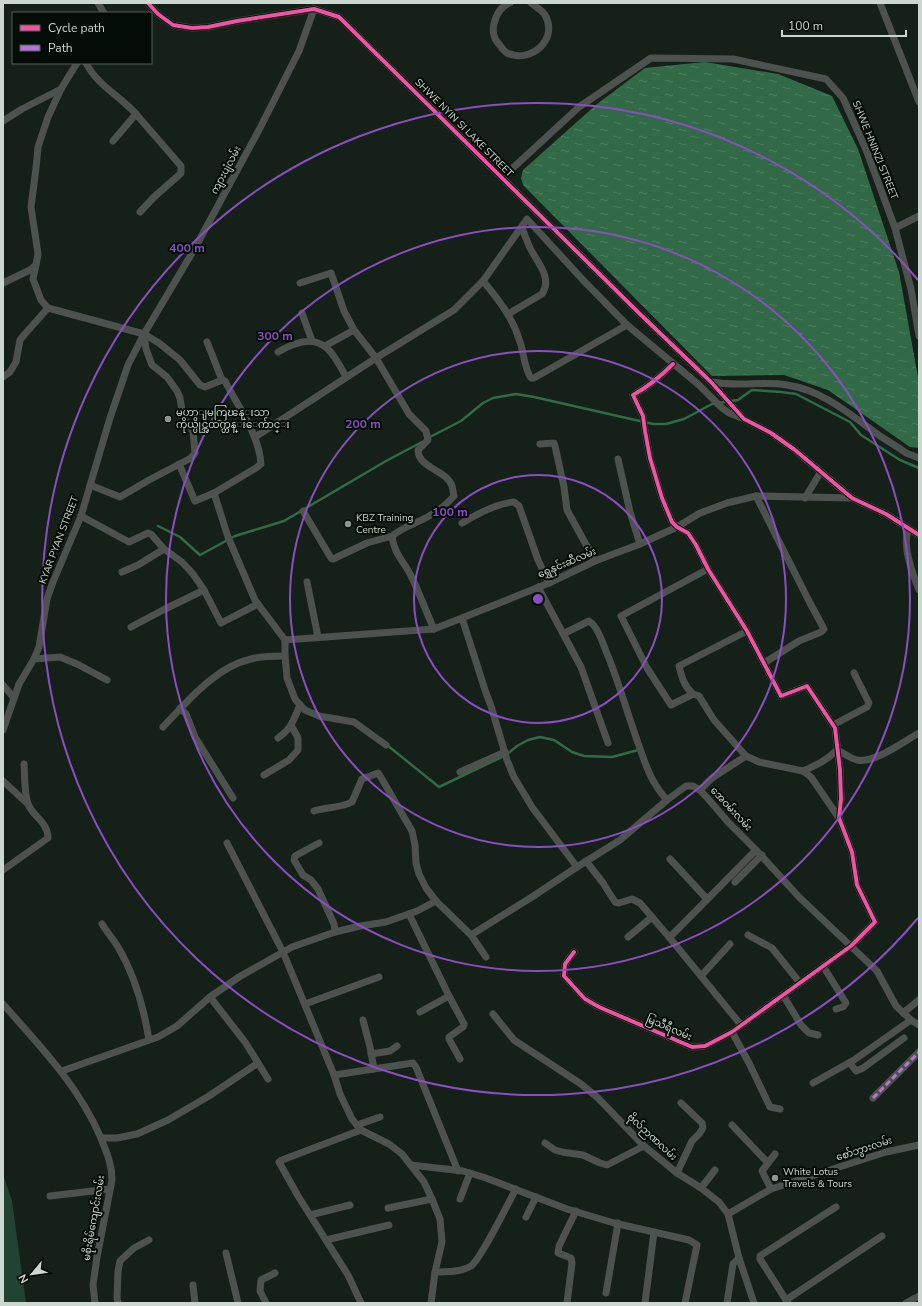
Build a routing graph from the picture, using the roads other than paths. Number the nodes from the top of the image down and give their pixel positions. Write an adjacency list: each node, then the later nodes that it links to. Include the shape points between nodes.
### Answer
1 (98, 3): 7 (street)
2 (148, 3): 6 (street, SHWE NYIN SI LAKE STREET, via 173,25 192,28)
3 (510, 3): 4 (street, via 497,14 493,28 497,42 507,52 520,56 535,53 545,43 549,29 545,14)
4 (531, 3)
5 (880, 3): 11 (street)
6 (314, 9): 15 (street, SHWE NYIN SI LAKE STREET, via 339,17); 29 (street, ကျားပျံလမ်း, via 299,51 259,130 195,248)
7 (103, 12)
8 (76, 64): 10 (street)
9 (87, 64): 12 (street, via 100,82)
10 (61, 89): 13 (street); 20 (street, via 48,116 38,147 31,207 38,254)
11 (919, 102)
12 (136, 114): 14 (street); 16 (street, via 181,166 178,176)
13 (3, 121)
14 (113, 141)
15 (502, 178): 19 (street, SHWE HNINZI STREET, via 579,107 651,58 733,59 826,79 842,98 867,152); 40 (street, SHWE NYIN SI LAKE STREET)
16 (140, 212)
17 (919, 216): 19 (street)
18 (522, 227): 21 (street); 26 (street, via 530,248 544,271 545,289 542,294); 27 (street, via 527,219)
19 (895, 228): 30 (street, SHWE HNINZI STREET, via 911,289)
20 (36, 265): 22 (street); 24 (street, via 33,279 41,300)
21 (483, 281): 26 (street); 35 (street, via 454,310)
22 (3, 283)
23 (300, 283): 28 (street, via 331,273 344,311)
24 (48, 308): 29 (street); 37 (street, via 20,340 16,362 10,372)
25 (302, 314): 32 (street)
26 (508, 314): 27 (street, via 520,341 531,378)
27 (627, 325): 36 (street)
28 (354, 330): 33 (street); 35 (street)
29 (144, 334): 39 (street, via 172,353 200,385 205,387); 46 (street, via 152,365 174,385 180,398 183,417 193,431 195,453); 48 (street, KYAR PYAN STREET, via 118,391)
30 (919, 336)
31 (207, 342): 39 (street)
32 (312, 342): 33 (street); 34 (street, via 295,344)
33 (325, 346): 38 (street, via 331,351)
34 (278, 352)
35 (376, 358): 38 (street); 59 (street, via 409,414 426,431 427,438 418,450 418,455 452,485 454,496 430,516)
36 (673, 364): 41 (street, via 722,408); 56 (street, via 654,382 633,395 643,416 650,458 662,498 672,522)
37 (3, 377)
38 (346, 377): 42 (street)
39 (222, 380): 42 (street, via 225,381)
40 (711, 382): 41 (street, SHWE NYIN SI LAKE STREET); 44 (street, via 726,385 776,384 804,389 836,405 906,453)
41 (744, 419): 47 (street, via 771,433 795,450)
42 (255, 437): 49 (street, via 261,464)
43 (540, 444): 62 (street, via 554,443 567,510)
44 (919, 458)
45 (618, 459): 60 (street)
46 (179, 464): 48 (street, via 120,497); 49 (street, via 195,501)
47 (820, 473): 51 (street); 52 (street)
48 (90, 484): 54 (street, KYAR PYAN STREET)
49 (214, 493): 70 (street, via 230,540)
50 (756, 496): 51 (street, ရွှေနှင်းဆီလမ်း); 56 (street, ရွှေနှင်းဆီလမ်း, via 717,506); 80 (street, via 824,629)
51 (805, 498): 52 (street, ရွှေနှင်းဆီလမ်း)
52 (852, 498): 57 (street, via 886,514)
53 (303, 511): 59 (street, via 333,559 367,543)
54 (81, 516): 61 (street, via 129,542 150,533); 79 (street, KYAR PYAN STREET, via 47,599 39,647)
55 (462, 523): 66 (street, via 486,510 514,502 519,506)
56 (677, 527): 60 (street, ရွှေနှင်းဆီလမ်း); 63 (street, via 688,533)
57 (909, 529): 58 (street); 69 (street, via 906,534 907,547)
58 (919, 535)
59 (392, 536): 73 (street, via 393,547 412,576)
60 (640, 544): 62 (street, ရွှေနှင်းဆီလမ်း)
61 (164, 549): 64 (street); 68 (street, via 182,562)
62 (595, 562): 66 (street, ရွှေနှင်းဆီလမ်း)
63 (708, 569): 74 (street); 84 (street, via 621,616 647,668 671,706)
64 (122, 572)
65 (307, 582): 76 (street)
66 (549, 583): 67 (street, ရွှေနှင်းဆီလမ်း)
67 (538, 587): 71 (street, ရွှေနှင်းဆီလမ်း); 75 (street)
68 (204, 590): 70 (street, via 221,623); 72 (street)
69 (919, 590)
70 (258, 604): 77 (street)
71 (462, 618): 73 (street, ရွှေနှင်းဆီလမ်း); 97 (street)
72 (131, 627)
73 (434, 629): 76 (street, ရွှေနှင်းဆီလမ်း)
74 (747, 631): 80 (street); 84 (street, via 679,666 683,681)
75 (563, 634): 94 (street, via 581,667); 106 (street, via 589,621 593,623 611,664 644,763 652,780)
76 (318, 638): 77 (street, ရွှေနှင်းဆီလမ်း)
77 (285, 640): 78 (street)
78 (285, 656): 86 (street, via 287,678); 87 (street, via 250,659 236,664 205,684)
79 (34, 659): 82 (street, via 60,657); 85 (street, KYAR PYAN STREET)
80 (764, 663): 88 (street, via 781,696 807,686)
81 (854, 673): 88 (street, via 869,703 867,707)
82 (107, 680)
83 (3, 685): 85 (street)
84 (693, 694): 98 (street, via 699,696 714,720)
85 (14, 698): 91 (street, KYAR PYAN STREET)
86 (300, 705): 89 (street); 95 (street, via 319,716 354,722)
87 (180, 708): 90 (street); 105 (street, via 186,714 195,737)
88 (834, 725): 96 (street)
89 (291, 726): 93 (street); 102 (street, via 298,738 298,750 289,760)
90 (163, 727)
91 (3, 730)
92 (919, 733): 96 (street, via 865,760 857,760)
93 (278, 738)
94 (608, 743)
95 (386, 745)
96 (838, 750): 100 (street, via 819,764); 109 (street, via 841,798)
97 (506, 755): 101 (street); 115 (street, via 523,793)
98 (746, 756): 100 (street, via 759,762); 104 (street, via 712,778)
99 (24, 764): 107 (street)
100 (803, 771): 109 (street, via 811,777)
101 (460, 772)
102 (264, 775)
103 (3, 781): 107 (street)
104 (700, 790): 106 (street, အေဝမ်းလမ်း, via 686,786); 112 (street, အေဝမ်းလမ်း)
105 (233, 798)
106 (667, 800): 114 (street, အေဝမ်းလမ်း, via 620,840)
107 (28, 804): 116 (street, via 47,828 48,838)
108 (314, 811): 119 (street, via 352,802 362,779 378,772 412,831 419,874)
109 (839, 818): 129 (street, မြသီရီလမ်း, via 852,852 857,885 875,922)
110 (227, 843): 130 (street)
111 (319, 843): 123 (street, via 295,856 294,860 303,875 318,889 334,924)
112 (759, 852): 117 (street); 118 (street); 129 (street, အေဝမ်းလမ်း, via 799,896)
113 (670, 859): 118 (street)
114 (586, 860): 115 (street, အေဝမ်းလမ်း); 121 (street, via 615,902 619,904 632,899 640,903)
115 (577, 867): 124 (street, အေဝမ်းလမ်း)
116 (3, 870)
117 (734, 882)
118 (707, 899): 127 (street)
119 (436, 901): 120 (street); 124 (street)
120 (409, 914): 123 (street, via 386,922); 138 (street)
121 (652, 917): 126 (street); 127 (street)
122 (102, 924): 154 (street, via 127,965 145,1016)
123 (335, 932): 130 (street)
124 (471, 935): 132 (street)
125 (748, 935): 136 (street, via 772,948)
126 (628, 937)
127 (668, 937): 134 (street)
128 (730, 944): 134 (street)
129 (851, 946): 133 (street, မြသီရီလမ်း); 145 (street, အေဝမ်းလမ်း, via 877,971 896,1006)
130 (283, 952): 139 (street); 142 (street)
131 (574, 952): 151 (street, မြသီရီလမ်း, via 565,964 564,976 585,999 599,1007 692,1047 705,1046)
132 (486, 957)
133 (823, 966): 136 (street, မြသီရီလမ်း); 143 (street, via 846,1003)
134 (701, 976): 149 (street)
135 (378, 977): 142 (street)
136 (800, 984): 137 (street, မြသီရီလမ်း)
137 (783, 995): 149 (street, မြသီရီလမ်း); 152 (street, via 801,1025 809,1033)
138 (449, 996): 144 (street); 158 (street, via 464,1024 449,1037)
139 (210, 997): 154 (street, via 177,1026); 159 (street)
140 (919, 1000): 145 (street)
141 (3, 1004): 162 (street, မစိုးရိမ်ကျောင်းလမ်း)
142 (305, 1004): 163 (street)
143 (836, 1010)
144 (420, 1012)
145 (903, 1013): 148 (street, အေဝမ်းလမ်း)
146 (493, 1014): 175 (street, ဗိုလ်ဉာဏလမ်း, via 514,1040 598,1098)
147 (363, 1020): 157 (street)
148 (911, 1020): 150 (street, အေဝမ်းလမ်း); 160 (street)
149 (741, 1025): 151 (street, မြသီရီလမ်း)
150 (919, 1025)
151 (732, 1032): 168 (street, via 770,1107)
152 (818, 1035)
153 (904, 1038): 160 (street, via 863,1068 856,1071)
154 (149, 1040): 162 (street)
155 (396, 1046): 157 (street, via 390,1051)
156 (919, 1052): 166 (street)
157 (371, 1054): 161 (street)
158 (460, 1059)
159 (258, 1063): 164 (street); 172 (street, via 168,1120 137,1134)
160 (850, 1063): 165 (street)
161 (374, 1069): 163 (street); 180 (street, via 413,1063)
162 (62, 1071): 172 (street, မစိုးရိမ်ကျောင်းလမ်း, via 93,1120)
163 (334, 1075): 171 (street, via 352,1119)
164 (268, 1079)
165 (813, 1083)
166 (873, 1098)
167 (681, 1103): 182 (street, via 702,1123 703,1128 692,1141)
168 (780, 1110)
169 (380, 1117): 171 (street)
170 (732, 1125): 177 (street)
171 (359, 1127): 178 (street, via 389,1144); 196 (street, via 279,1162)
172 (101, 1138): 184 (street, မစိုးရိမ်ကျောင်းလမ်း, via 112,1168)
173 (545, 1143): 175 (street, via 555,1150 583,1155 607,1165)
174 (919, 1145): 186 (street, စော်ဘွားလမ်း, via 886,1152)
175 (644, 1146): 182 (street, ဗိုလ်ဉာဏလမ်း)
176 (775, 1154): 177 (street)
177 (768, 1163): 186 (street, via 762,1171)
178 (411, 1165): 180 (street); 189 (street, via 424,1182)
179 (715, 1170): 183 (street)
180 (458, 1171): 181 (street)
181 (470, 1173): 185 (street); 190 (street)
182 (677, 1173): 183 (street, ဗိုလ်ဉာဏလမ်း)
183 (701, 1188): 195 (street, ဗိုလ်ဉာဏလမ်း, via 719,1202)
184 (110, 1189): 187 (street); 212 (street, မစိုးရိမ်ကျောင်းလမ်း, via 93,1285)
185 (516, 1189): 188 (street); 206 (street, via 482,1252 472,1265 458,1271)
186 (771, 1189): 195 (street, စော်ဘွားလမ်း)
187 (50, 1196)
188 (536, 1197): 194 (street); 197 (street)
189 (432, 1199): 193 (street); 206 (street, via 440,1219 442,1242)
190 (460, 1199)
191 (350, 1205): 196 (street)
192 (836, 1207): 211 (street, via 760,1256)
193 (388, 1208)
194 (576, 1211): 198 (street); 219 (street, via 558,1252 571,1258 572,1263)
195 (728, 1214): 205 (street, ဗိုလ်ဉာဏလမ်း)
196 (310, 1215): 203 (street)
197 (526, 1217)
198 (618, 1224): 200 (street); 209 (street)
199 (389, 1225): 203 (street)
200 (654, 1232): 220 (street); 221 (street, via 689,1240 697,1245)
201 (882, 1236): 211 (street)
202 (149, 1240): 213 (street, via 134,1248 120,1261)
203 (326, 1240): 217 (street, via 348,1275)
204 (226, 1253): 215 (street)
205 (739, 1258): 222 (street, via 733,1264); 223 (street, ဗိုလ်ဉာဏလမ်း)
206 (435, 1272): 218 (street)
207 (275, 1273): 216 (street, via 261,1280 260,1291)
208 (193, 1285): 214 (street)
209 (606, 1293)
210 (919, 1296): 224 (street)
211 (787, 1301)
212 (95, 1303)
213 (118, 1303)
214 (195, 1303)
215 (238, 1303)
216 (266, 1303)
217 (361, 1303)
218 (431, 1303)
219 (567, 1303)
220 (644, 1303)
221 (685, 1303)
222 (727, 1303)
223 (754, 1303)
224 (906, 1303)

